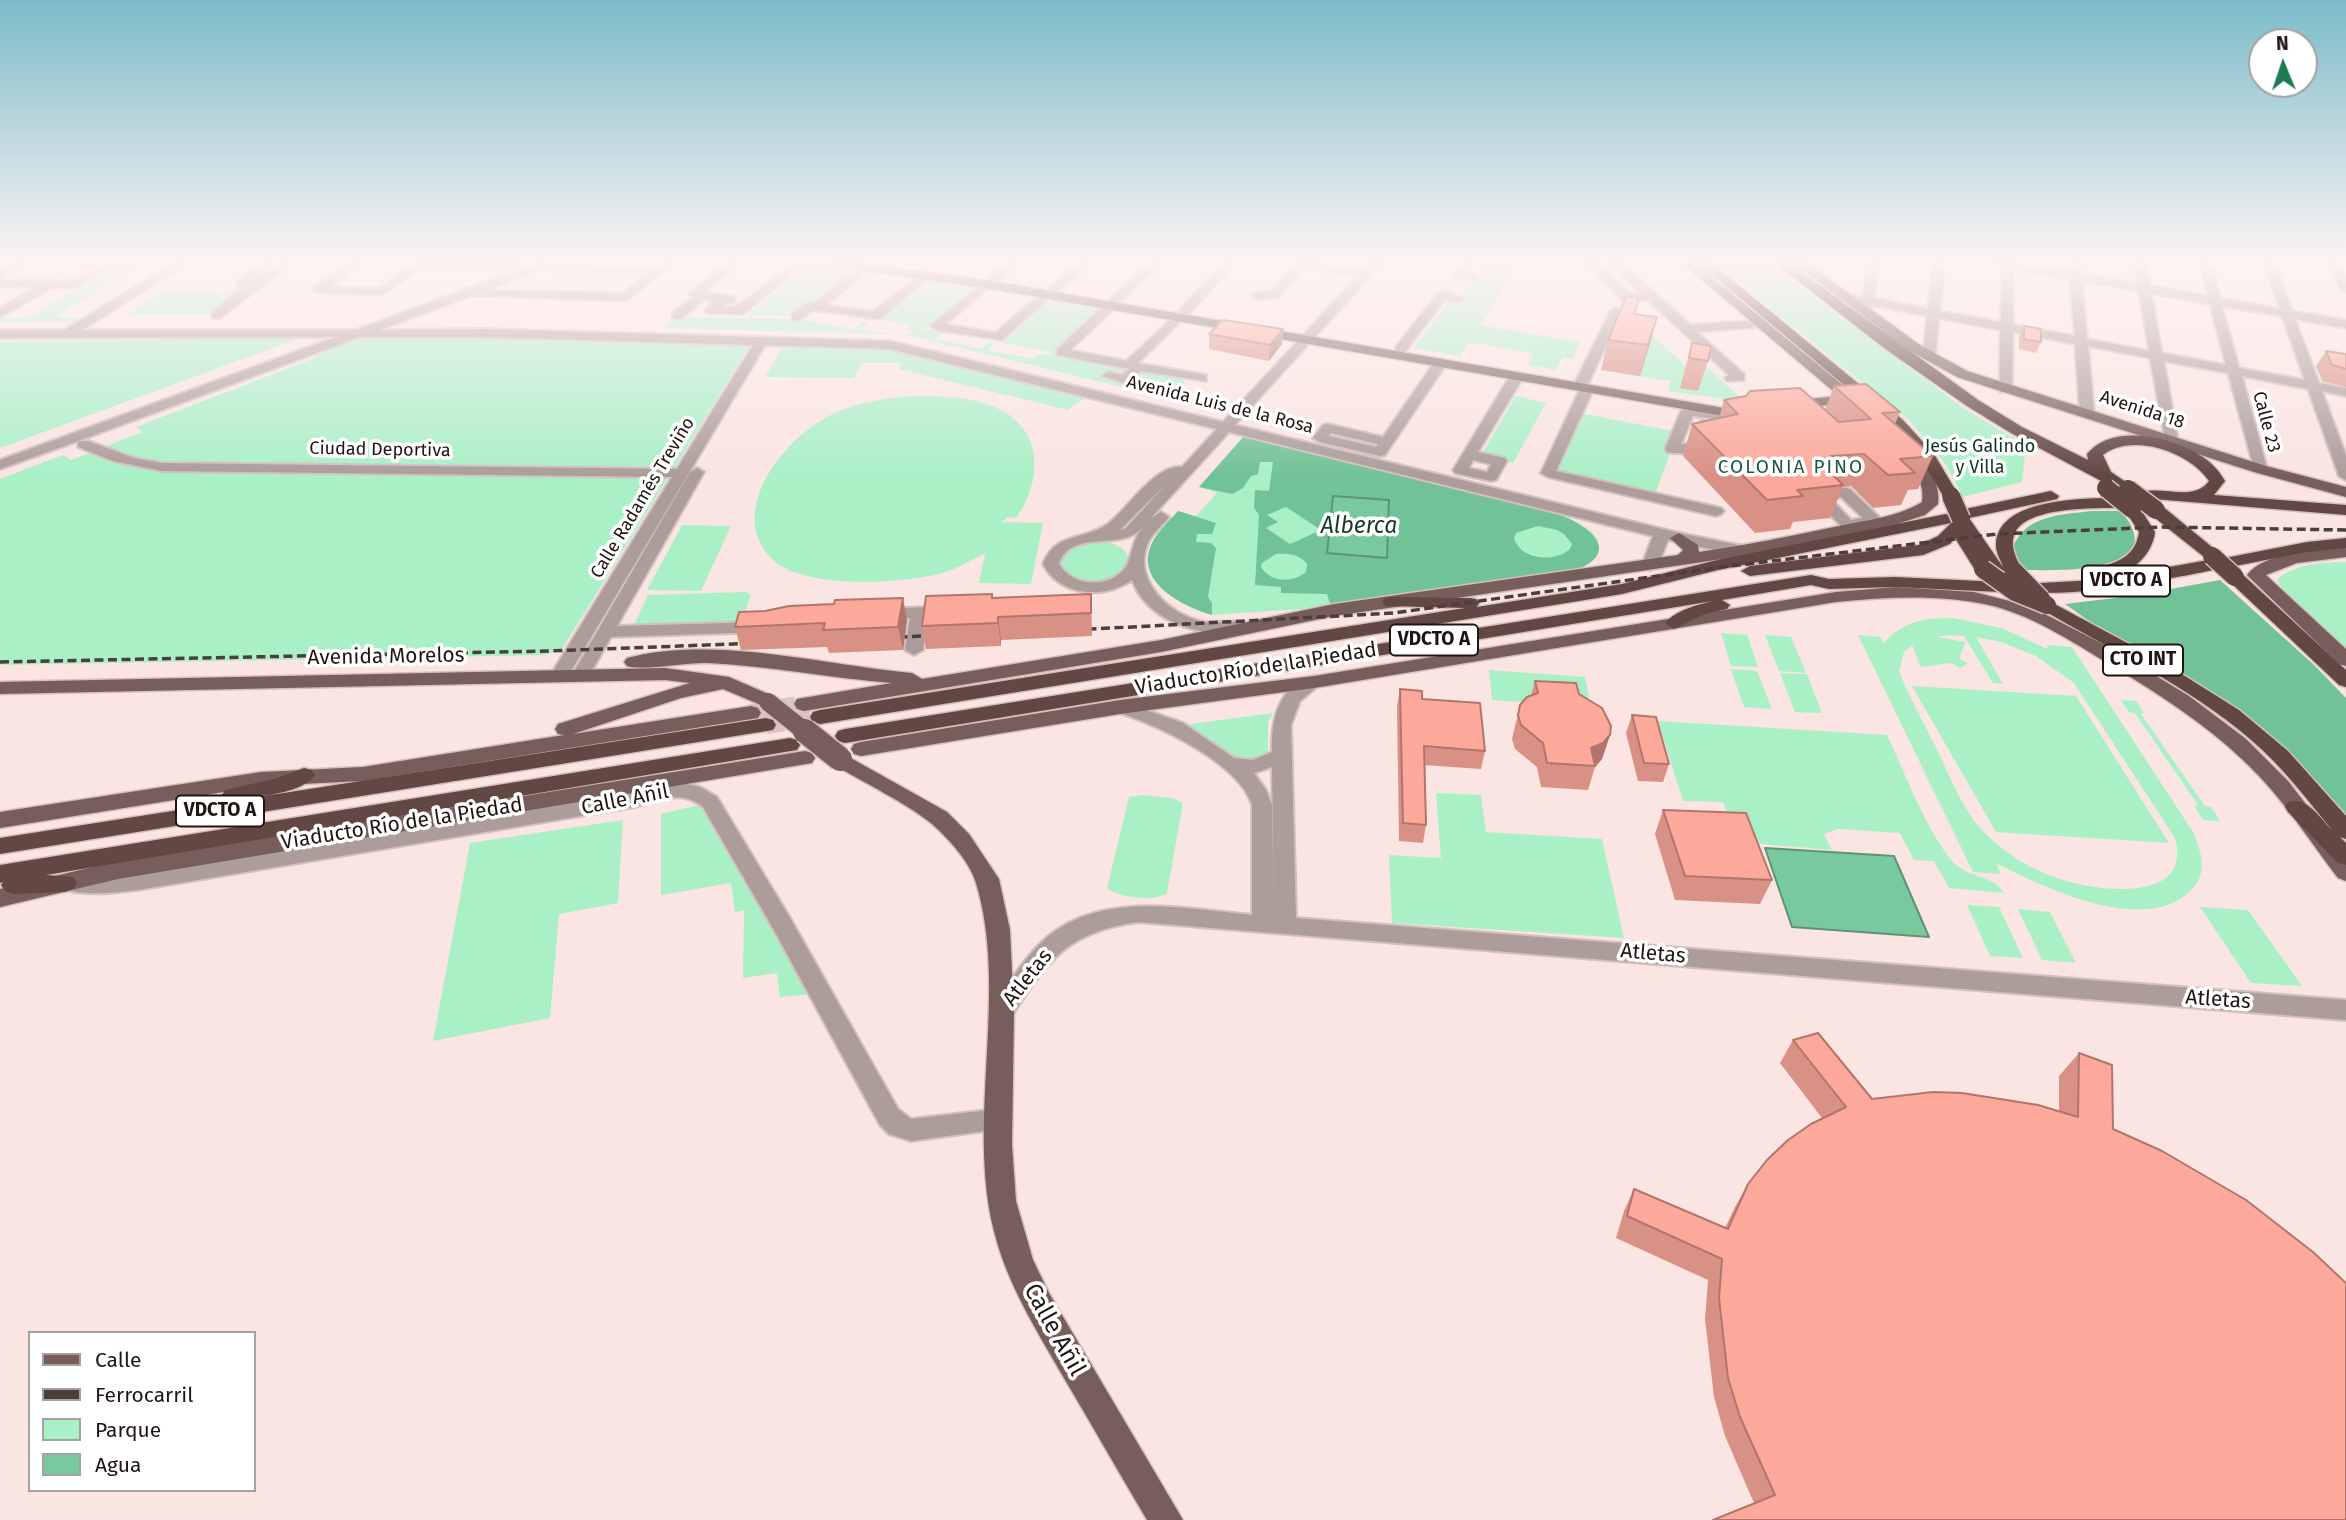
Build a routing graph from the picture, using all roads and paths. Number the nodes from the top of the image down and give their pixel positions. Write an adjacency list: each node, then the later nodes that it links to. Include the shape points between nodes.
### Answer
1 (0, 334): 27 (street)
2 (75, 334): 27 (street)
3 (76, 334): 27 (street)
4 (345, 334): 27 (street); 28 (street); 59 (street)
5 (470, 334): 31 (street, Avenida Luis de la Rosa)
6 (981, 334): 7 (street)
7 (1002, 334)
8 (1080, 334): 38 (street, via 1061,352)
9 (1163, 334): 38 (street)
10 (1293, 334): 29 (main road)
11 (1319, 334): 29 (street)
12 (1320, 334): 29 (street)
13 (1412, 334): 34 (street)
14 (1606, 334): 46 (street)
15 (1693, 334): 44 (street, via 1739,377)
16 (1773, 334): 33 (main road)
17 (1791, 334): 40 (highway, CTO INT)
18 (1901, 334): 36 (main road)
19 (1931, 334): 36 (street)
20 (2007, 334): 48 (street)
21 (2042, 334): 32 (street)
22 (2081, 334): 32 (street)
23 (2152, 334): 35 (street)
24 (2224, 334): 41 (street, Calle 23)
25 (2295, 334): 47 (street)
26 (1878, 335): 64 (highway, via 1947,386)
27 (72, 336): 28 (street); 30 (street)
28 (326, 337): 58 (street)
29 (1316, 338): 34 (main road); 37 (main road); 53 (street)
30 (0, 340)
31 (767, 341): 53 (street, Avenida Luis de la Rosa, via 896,346); 61 (street, Calle Radamés Treviño); 70 (street, Calle Radamés Treviño)
32 (2082, 342): 35 (street); 52 (street)
33 (1787, 345): 40 (highway); 50 (main road)
34 (1400, 349): 39 (main road)
35 (2156, 356): 41 (street); 54 (street)
36 (1929, 357): 48 (main road, Avenida 18)
37 (1441, 363): 39 (main road); 55 (street)
38 (1133, 366): 42 (street, via 1125,379); 45 (street)
39 (1478, 366): 43 (main road); 46 (main road)
40 (1834, 369): 69 (highway, CTO INT, bridge, via 1908,433 1935,467)
41 (2234, 370): 47 (street); 60 (street, Calle 23)
42 (1109, 376)
43 (1517, 376): 46 (main road); 57 (street)
44 (1732, 377)
45 (1201, 378)
46 (1583, 385): 50 (main road, via 1746,416); 67 (street, via 1548,473)
47 (2314, 386): 49 (street); 62 (street)
48 (2006, 389): 52 (main road, Avenida 18)
49 (2346, 392)
50 (1856, 403): 74 (main road, Viaducto Río de la Piedad, via 1910,455 1929,485 1930,504 1891,520)
51 (1688, 411): 51 (street, via 1672,449 1714,444 1701,430 1706,424 1730,422 1731,418)
52 (2087, 413): 54 (main road, Avenida 18)
53 (1232, 428): 71 (street, Avenida Luis de la Rosa); 78 (street, via 1139,544); 78 (street, via 1131,531 1074,541 1051,559 1056,575 1069,583 1097,587 1122,579)
54 (2171, 440): 60 (main road, Avenida 18)
55 (1387, 442)
56 (83, 444): 61 (street, Ciudad Deportiva, via 94,451 172,469)
57 (1470, 455)
58 (0, 456)
59 (0, 465)
60 (2260, 469): 63 (main road, Avenida 18)
61 (681, 473): 70 (street, Calle Radamés Treviño)
62 (2346, 476)
63 (2346, 492)
64 (2116, 493): 65 (highway, via 2095,454 2105,444 2135,441 2168,447 2198,460 2215,476 2213,489); 66 (highway, bridge); 69 (highway, Viaducto Río de la Piedad / VDCTO A, via 2043,497); 82 (highway, via 2018,520 2003,541); 82 (highway, via 2144,524 2147,538 2133,560 2099,573)
65 (2185, 498): 66 (highway); 68 (highway)
66 (2154, 503): 68 (highway); 77 (highway)
67 (1716, 511)
68 (2346, 512)
69 (1959, 519): 73 (highway, Viaducto Río de la Piedad / VDCTO A); 82 (highway, CTO INT, via 1969,550); 83 (highway, via 1937,544 1914,551)
70 (657, 527): 92 (street, Calle Radamés Treviño); 96 (street, Calle Radamés Treviño)
71 (1671, 536): 74 (street, Avenida Luis de la Rosa); 76 (main road, via 1692,549); 79 (street)
72 (2346, 543): 80 (highway, via 2316,545)
73 (1811, 546): 74 (highway); 83 (highway, Viaducto Río de la Piedad / VDCTO A)
74 (1743, 551): 76 (main road, Viaducto Río de la Piedad)
75 (2346, 552): 94 (main road, via 2277,563 2256,573 2261,583)
76 (1684, 559): 79 (main road, Viaducto Río de la Piedad)
77 (2212, 561): 80 (highway, bridge); 82 (highway, Viaducto Río de la Piedad / VDCTO A, via 2097,585)
78 (1136, 564): 91 (street, via 1143,589 1173,615 1201,627)
79 (1650, 565): 84 (main road, Viaducto Río de la Piedad)
80 (2233, 570): 98 (highway)
81 (1811, 580): 82 (highway, Viaducto Río de la Piedad / VDCTO A, via 1829,584); 89 (highway, via 1801,590 1699,610); 105 (highway, Viaducto Río de la Piedad / VDCTO A)
82 (2012, 581): 112 (highway, CTO INT, via 2237,719 2294,770)
83 (1622, 589): 85 (highway, Viaducto Río de la Piedad / VDCTO A)
84 (1391, 602): 85 (highway); 91 (main road, Viaducto Río de la Piedad)
85 (1524, 604): 103 (highway, Viaducto Río de la Piedad / VDCTO A)
86 (971, 610): 87 (street)
87 (919, 612): 88 (street); 93 (street)
88 (865, 615)
89 (1674, 623): 99 (main road, Viaducto Río de la Piedad); 110 (main road, Viaducto Río de la Piedad / CTO INT, via 1880,592 1994,601 2058,626 2159,684 2257,761)
90 (784, 624): 92 (street)
91 (1244, 627): 97 (main road, Viaducto Río de la Piedad, via 1161,646)
92 (605, 632): 95 (street, Calle Radamés Treviño)
93 (914, 650)
94 (2346, 660)
95 (581, 675): 96 (main road, Avenida Morelos); 97 (main road, via 641,661 711,657); 100 (main road, Avenida Morelos, via 687,675)
96 (558, 676): 101 (main road, Avenida Morelos)
97 (948, 681): 103 (main road, Viaducto Río de la Piedad)
98 (2346, 681)
99 (1314, 682): 102 (main road, Viaducto Río de la Piedad); 107 (street, via 1287,703)
100 (736, 685): 104 (main road, Avenida Morelos); 109 (main road, via 687,690 585,725 341,764)
101 (0, 688)
102 (1120, 707): 105 (main road, Viaducto Río de la Piedad); 108 (street, via 1183,729)
103 (812, 710)
104 (762, 713): 105 (main road, Calle Añil, bridge); 109 (main road, via 363,774); 114 (highway, Viaducto Río de la Piedad / VDCTO A)
105 (849, 748): 123 (main road, Calle Añil, via 939,818 981,865 997,914)
106 (798, 751): 117 (highway, Viaducto Río de la Piedad / VDCTO A); 118 (main road, Viaducto Río de la Piedad)
107 (1281, 755): 108 (street, via 1255,767); 121 (street)
108 (1228, 764): 121 (street, via 1251,780 1260,796)
109 (304, 775): 111 (main road); 113 (highway, via 250,792)
110 (2296, 807): 115 (highway); 116 (main road, CTO INT)
111 (0, 820)
112 (2346, 831)
113 (0, 833)
114 (0, 846)
115 (2346, 857)
116 (2346, 872)
117 (0, 874)
118 (65, 883): 119 (highway); 120 (main road, Viaducto Río de la Piedad); 124 (street, Calle Añil, via 137,882 689,790 710,802 889,1117 911,1130)
119 (0, 886)
120 (0, 898)
121 (1274, 924): 122 (street, Atletas); 123 (street, Atletas, via 1138,914 1087,922 1037,958)
122 (2346, 1010)
123 (1000, 1013): 124 (main road, Calle Añil)
124 (998, 1121): 125 (main road, Calle Añil, via 1002,1201 1019,1264 1044,1315)
125 (1166, 1520)

